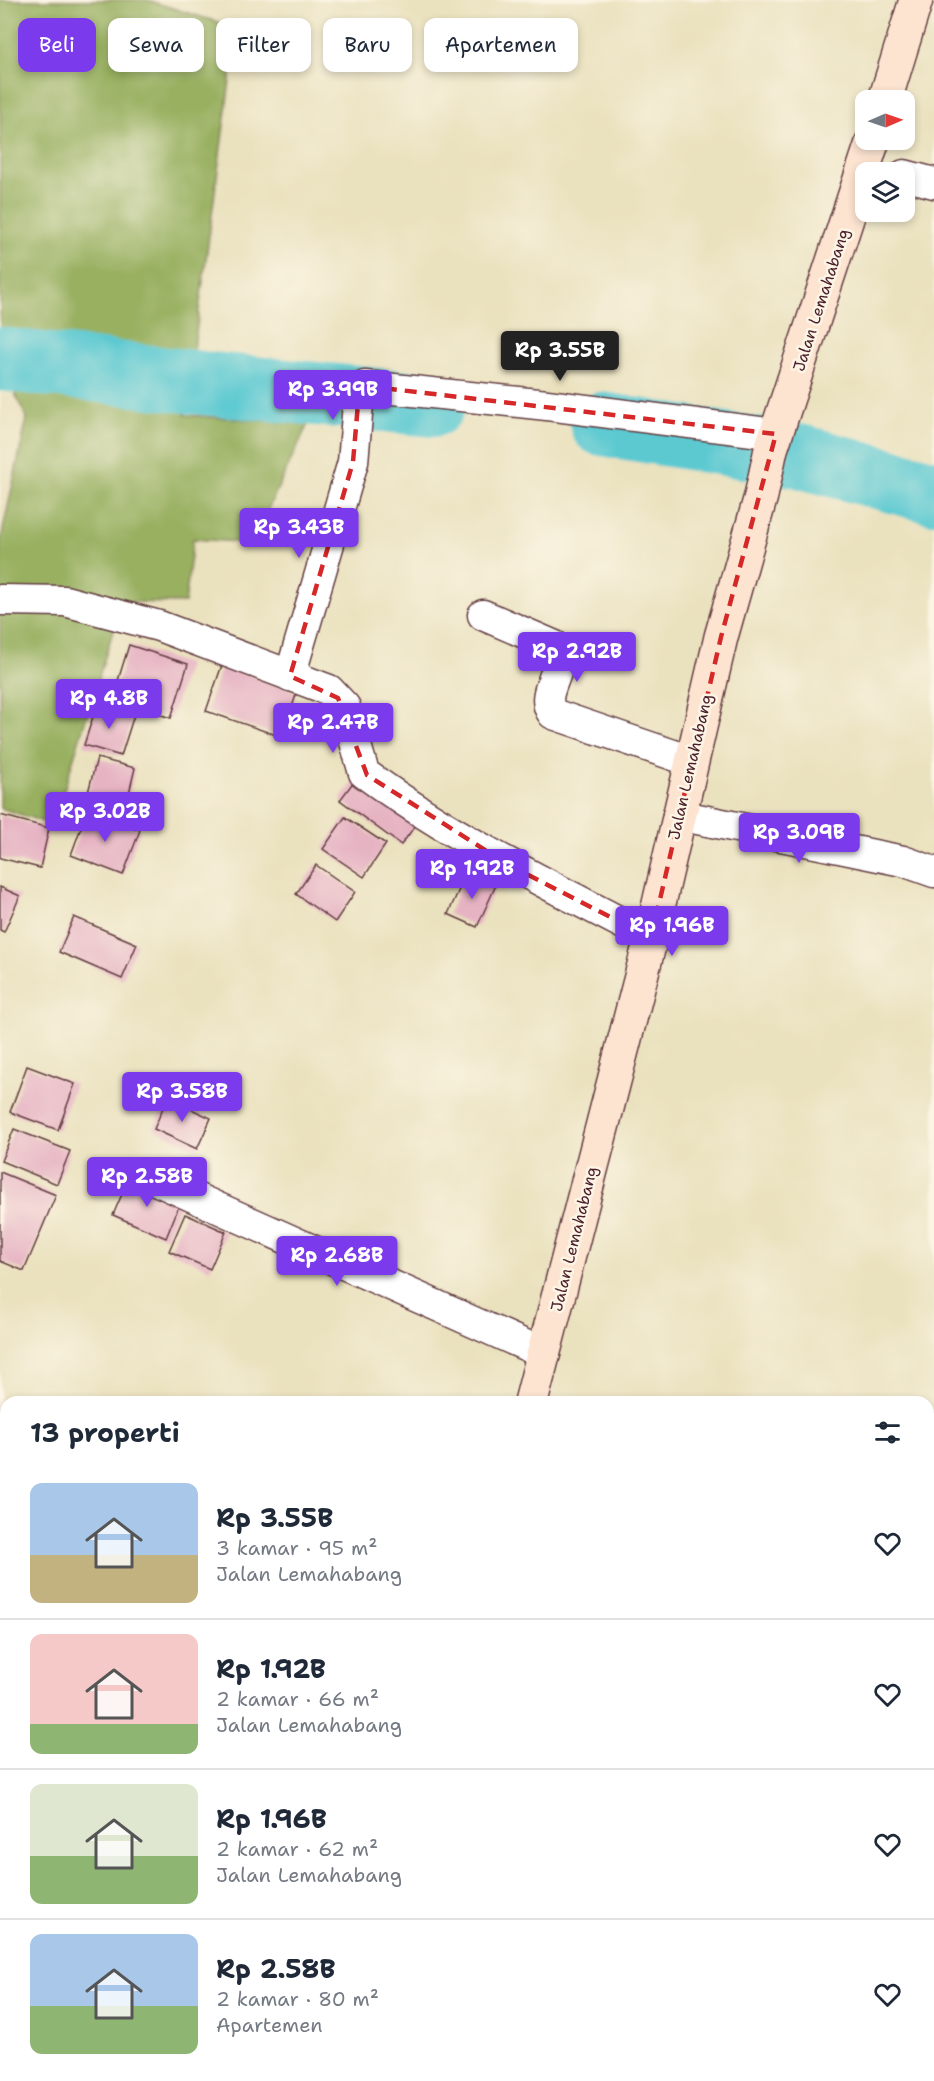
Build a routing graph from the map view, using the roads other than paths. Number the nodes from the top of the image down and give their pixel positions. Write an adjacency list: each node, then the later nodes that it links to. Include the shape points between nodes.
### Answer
1 (916, 0): 2 (street)
2 (888, 90)
3 (877, 159): 6 (street, Jalan Lemahabang)
4 (915, 178): 5 (street)
5 (934, 183)
6 (774, 442): 9 (street, via 365,386 359,392 354,454); 10 (street, Jalan Lemahabang)
7 (0, 600): 9 (street, via 65,602 138,620)
8 (483, 615): 10 (street, via 555,646 559,663 547,699 553,714)
9 (290, 676): 13 (street, via 329,690 338,698 345,707 360,767 367,775 507,864)
10 (691, 761): 11 (street, Jalan Lemahabang)
11 (678, 815): 12 (street, via 903,861); 13 (street, Jalan Lemahabang)
12 (934, 872)
13 (651, 938): 15 (street, Jalan Lemahabang)
14 (149, 1177): 15 (street)
15 (545, 1354): 16 (street, Jalan Lemahabang)
16 (533, 1396)

